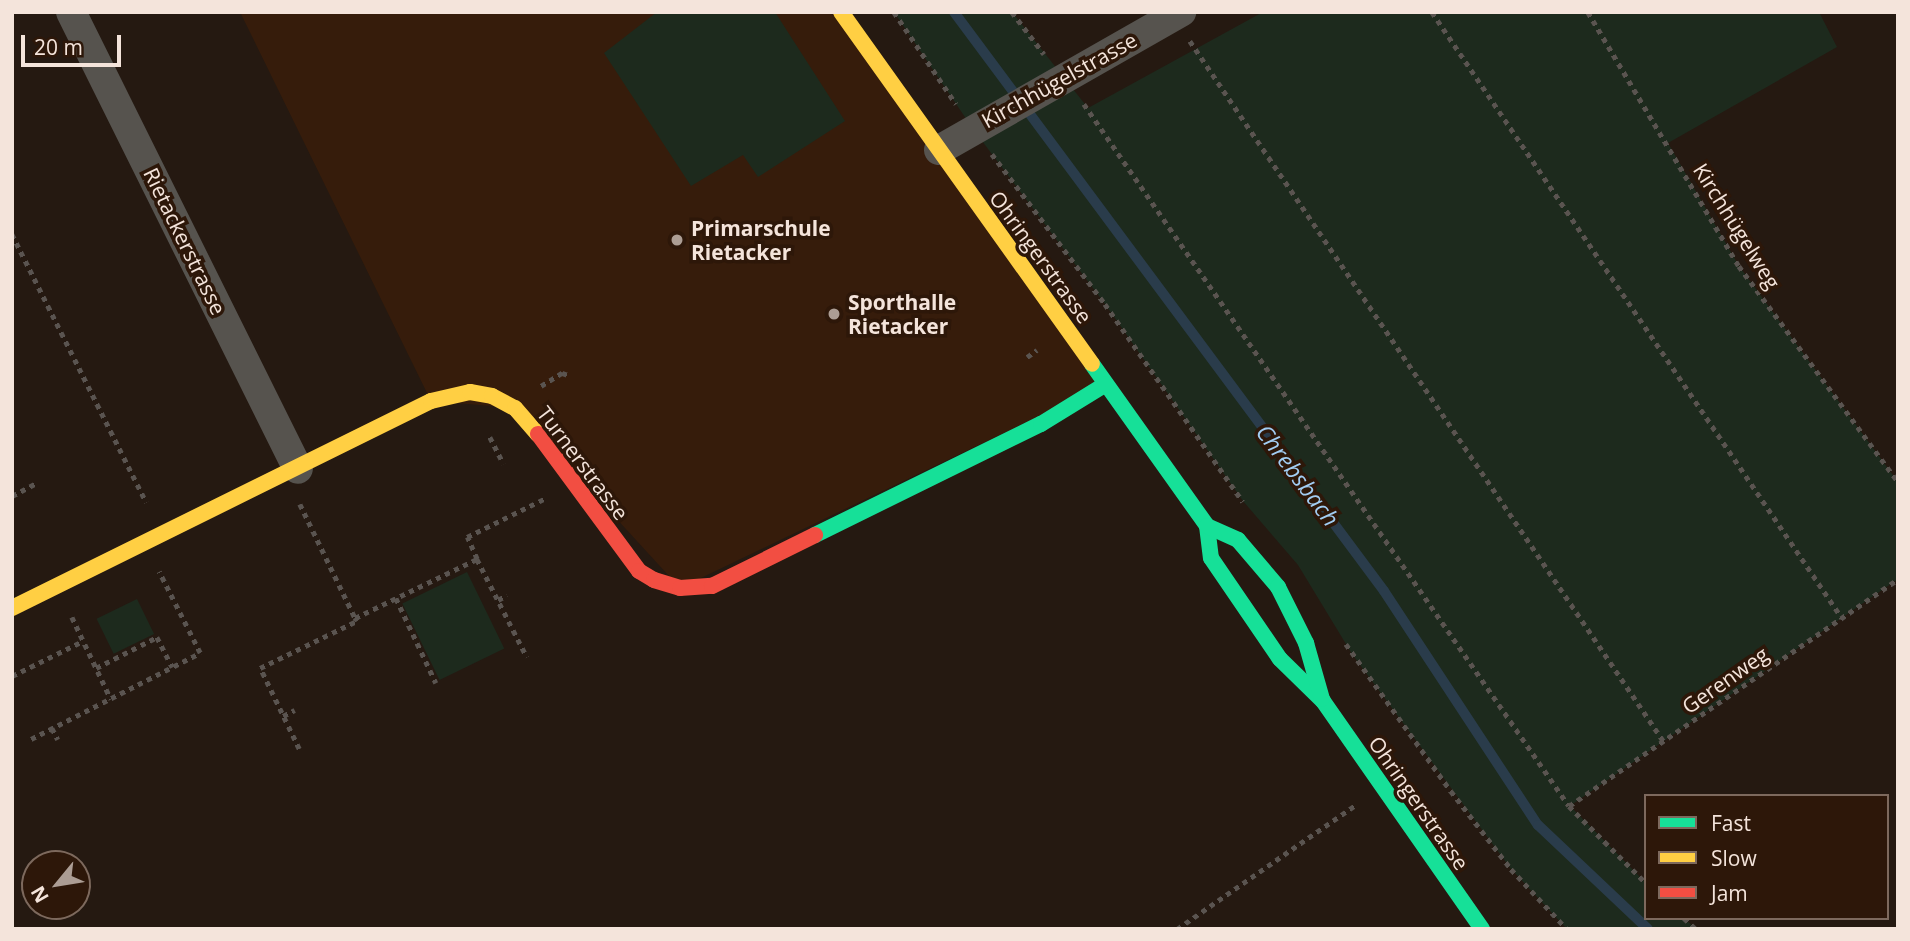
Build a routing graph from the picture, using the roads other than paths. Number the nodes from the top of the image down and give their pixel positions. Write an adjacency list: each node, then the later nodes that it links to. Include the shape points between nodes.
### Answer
1 (71, 12): 6 (street, Rietackerstrasse)
2 (841, 12): 4 (main road, Ohringerstrasse)
3 (1178, 14): 4 (street, Kirchhügelstrasse)
4 (939, 150): 5 (main road, Ohringerstrasse)
5 (1106, 384): 6 (main road, Turnerstrasse, via 1041,424 712,586 680,588 639,571 534,428 515,408 492,396 470,392 431,401); 7 (main road, Ohringerstrasse)
6 (292, 472): 8 (main road, Turnerstrasse)
7 (1207, 526): 9 (main road, Ohringerstrasse, via 1211,558 1280,659); 9 (main road, Ohringerstrasse, via 1238,540 1278,587 1306,643)
8 (12, 608)
9 (1323, 701): 10 (main road, Ohringerstrasse)
10 (1482, 929)

